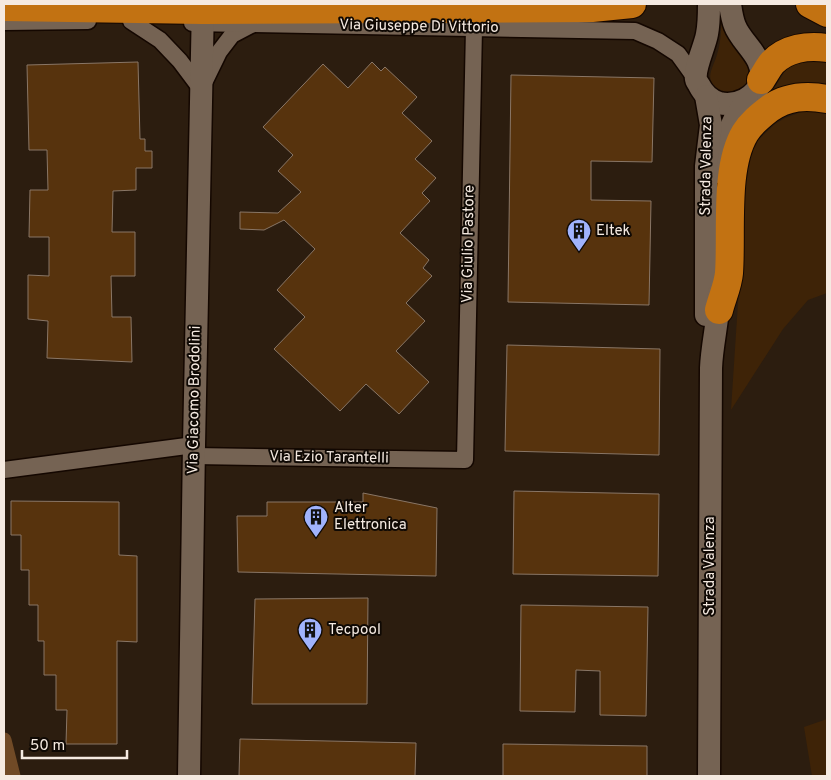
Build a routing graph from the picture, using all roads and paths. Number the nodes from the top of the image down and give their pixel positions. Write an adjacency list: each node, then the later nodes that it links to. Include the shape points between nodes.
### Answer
1 (632, 4): 6 (highway, via 592,8)
2 (709, 4): 13 (main road, via 707,34 698,65)
3 (730, 4): 15 (main road, via 735,26 760,66)
4 (810, 4): 7 (highway)
5 (4, 7): 6 (highway)
6 (203, 12): 8 (street, Via Giuseppe Di Vittorio); 10 (street, Via Giuseppe Di Vittorio); 14 (main road, Via Giacomo Brodolini)
7 (827, 13)
8 (131, 21): 9 (street, Via Giuseppe Di Vittorio); 14 (street, via 160,40)
9 (4, 22)
10 (252, 24): 11 (street, Via Giuseppe Di Vittorio); 14 (street, via 232,35 219,52)
11 (474, 28): 13 (street, Via Giuseppe Di Vittorio, via 636,30 678,54); 20 (street, Via Giulio Pastore)
12 (827, 48): 15 (highway, via 799,48 786,53 773,62)
13 (701, 87): 15 (main road, via 718,102 733,103); 18 (main road, Strada Valenza, via 711,125 706,166 705,310)
14 (200, 89): 19 (main road, Via Giacomo Brodolini)
15 (754, 89): 17 (main road, Strada Valenza, via 726,138 722,166)
16 (827, 98): 17 (highway, via 794,98 775,105 758,117 745,133 735,157 729,275)
17 (719, 310): 18 (main road, Strada Valenza)
18 (711, 355): 23 (main road, Strada Valenza)
19 (194, 451): 20 (street, Via Ezio Tarantelli); 21 (street, Via Ezio Tarantelli); 22 (main road, Via Giacomo Brodolini)
20 (465, 460)
21 (4, 470)
22 (189, 776)
23 (709, 776)

